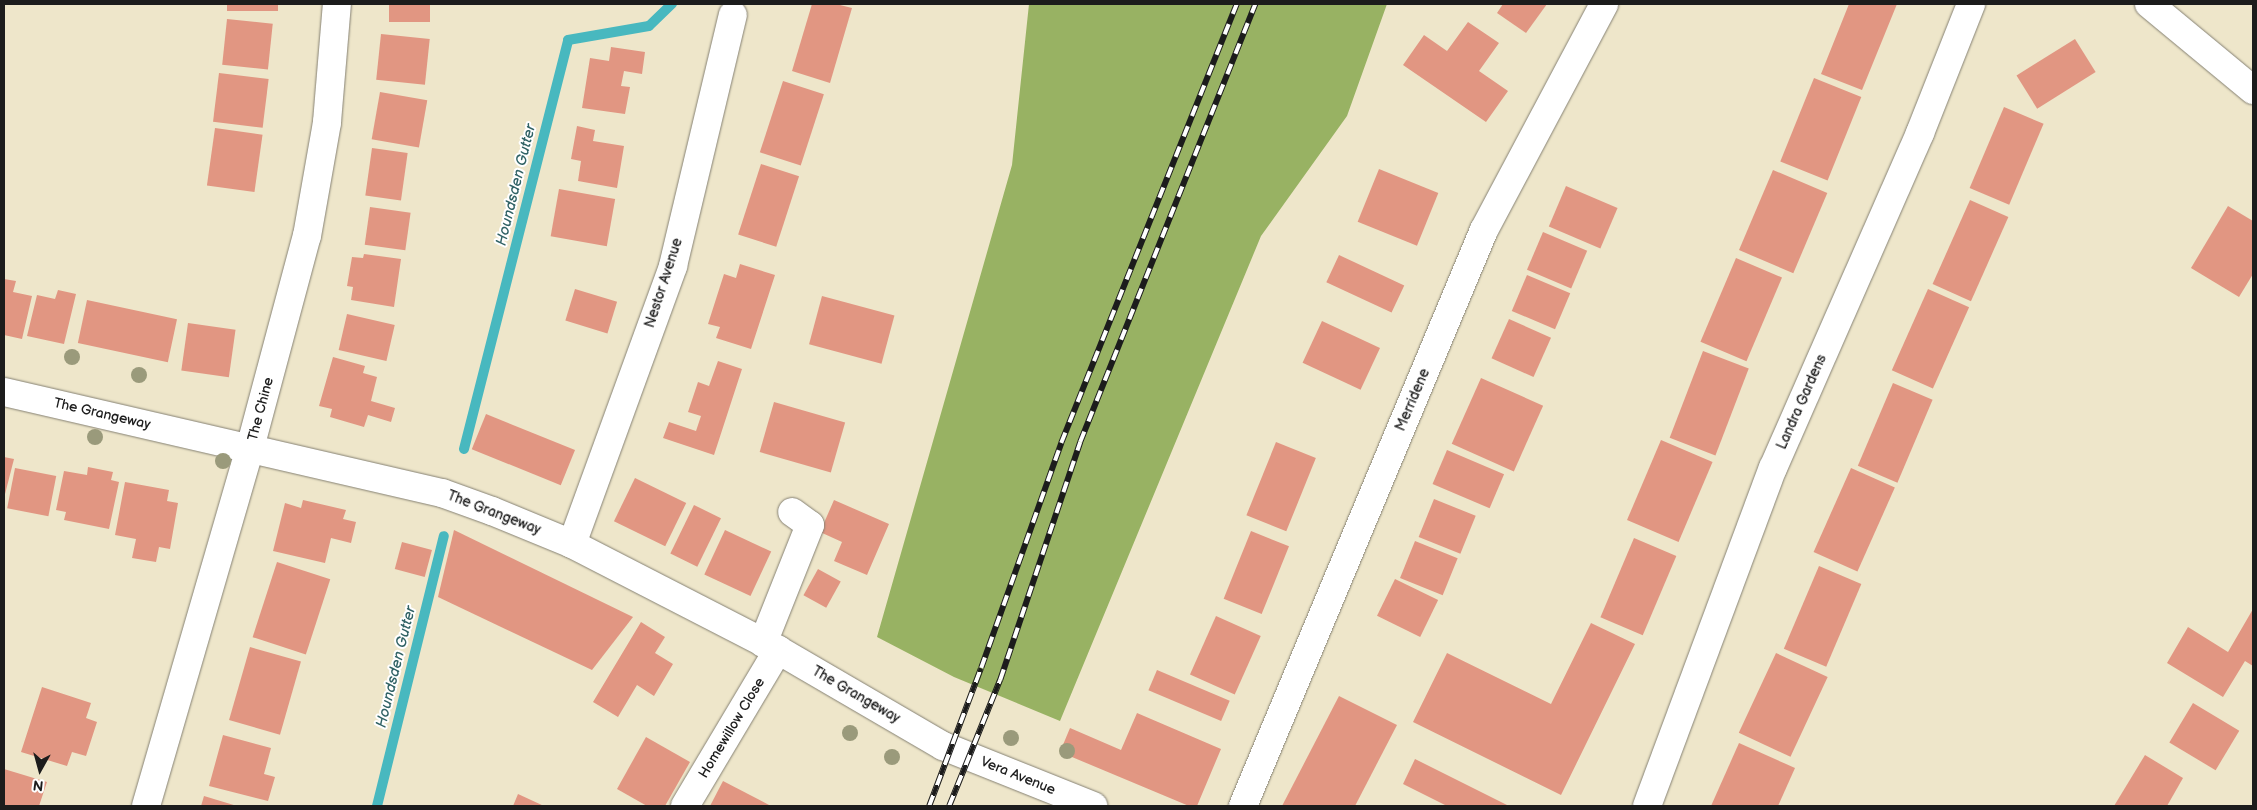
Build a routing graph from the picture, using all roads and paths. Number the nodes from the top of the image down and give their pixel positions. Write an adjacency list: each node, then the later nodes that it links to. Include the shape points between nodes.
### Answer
1 (337, 4): 8 (street, The Chine, via 327,122 307,236)
2 (1604, 4): 16 (street, Merridene, via 1484,230)
3 (1971, 4): 17 (street, Landra Gardens, via 1920,133 1773,468)
4 (2149, 4): 6 (street)
5 (733, 15): 10 (street, Nestor Avenue, via 673,266)
6 (2253, 90)
7 (4, 392): 8 (street, The Grangeway)
8 (250, 448): 10 (street, The Grangeway, via 442,493); 13 (street, The Chine)
9 (792, 512): 11 (street, Homewillow Close, via 810,525)
10 (572, 544): 11 (street, The Grangeway)
11 (771, 646): 12 (street, The Grangeway); 14 (street, Homewillow Close)
12 (943, 746): 15 (street, Vera Avenue)
13 (146, 806)
14 (685, 806)
15 (1094, 806)
16 (1243, 806)
17 (1647, 806)

